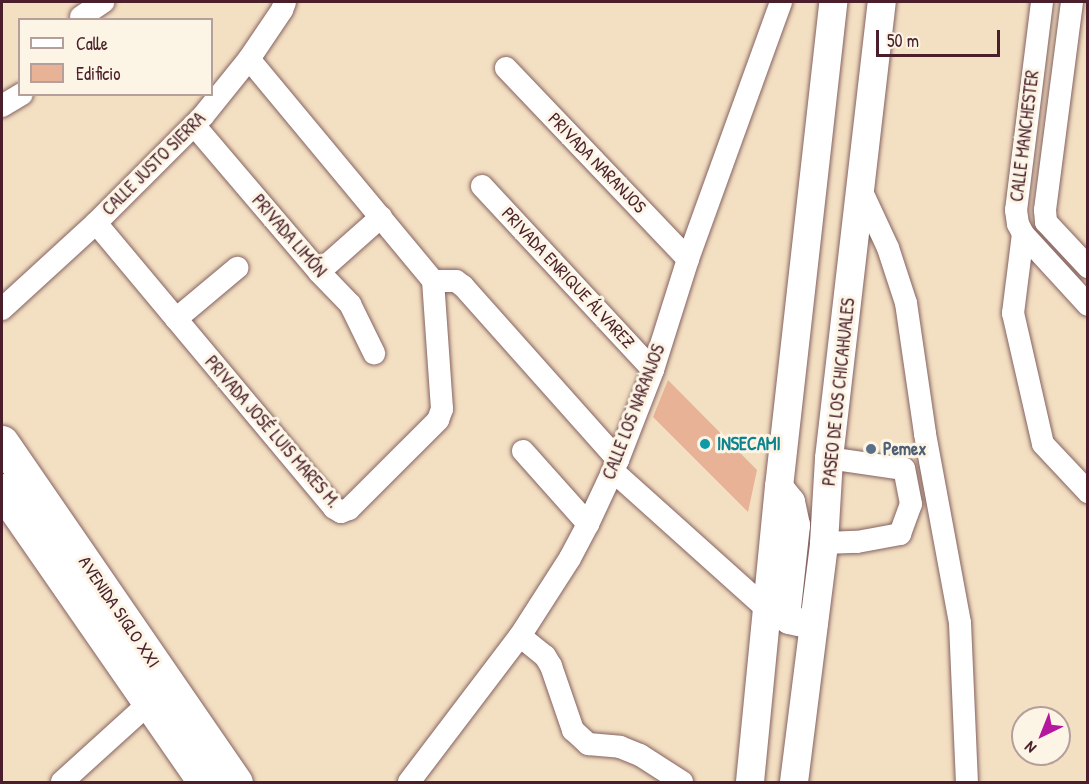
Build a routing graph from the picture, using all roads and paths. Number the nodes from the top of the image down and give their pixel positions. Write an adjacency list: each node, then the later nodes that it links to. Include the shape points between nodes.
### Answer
1 (103, 2): 8 (street)
2 (285, 2): 9 (street, CALLE JUSTO SIERRA)
3 (781, 2): 20 (street, CALLE LOS NARANJOS)
4 (833, 2): 36 (main road)
5 (882, 2): 15 (main road, PASEO DE LOS CHICAHUALES)
6 (1041, 2): 19 (street, CALLE MANCHESTER, via 1016,210)
7 (1072, 2): 17 (street, CALLE MANCHESTER, via 1044,210)
8 (78, 13)
9 (249, 59): 13 (street, CALLE JUSTO SIERRA); 16 (street)
10 (506, 68): 20 (street, PRIVADA NARANJOS)
11 (19, 96): 12 (street)
12 (2, 106)
13 (194, 125): 18 (street, CALLE JUSTO SIERRA); 24 (street, PRIVADA LIMÓN)
14 (482, 186): 31 (street, PRIVADA ENRIQUE ÁLVAREZ)
15 (862, 192): 34 (main road, PASEO DE LOS CHICAHUALES); 52 (street, via 888,248 906,303 925,434 960,623)
16 (381, 217): 24 (street); 26 (street)
17 (1046, 222): 19 (street, CALLE MANCHESTER); 22 (street, CALLE MANCHESTER)
18 (96, 223): 28 (street, CALLE JUSTO SIERRA); 29 (street, PRIVADA JOSÉ LUIS MARES M.)
19 (1023, 234): 21 (street); 25 (street)
20 (688, 259): 31 (street, CALLE LOS NARANJOS)
21 (1052, 265): 25 (street); 27 (street)
22 (1088, 267)
23 (237, 268): 29 (street)
24 (319, 272): 30 (street, PRIVADA LIMÓN, via 357,315)
25 (1017, 277): 37 (street, via 1013,313 1043,444)
26 (433, 280): 29 (street, PRIVADA JOSÉ LUIS MARES M., via 442,409 438,420 349,509 341,512); 35 (street, via 456,281 464,286)
27 (1088, 305)
28 (2, 309)
29 (176, 319)
30 (374, 353)
31 (653, 370): 35 (street, CALLE LOS NARANJOS)
32 (2, 442): 38 (highway, AVENIDA SIGLO XXI)
33 (523, 451): 39 (street)
34 (829, 458): 40 (main road, PASEO DE LOS CHICAHUALES); 40 (street, via 904,469 911,504 900,534)
35 (616, 465): 39 (street, CALLE LOS NARANJOS); 41 (street)
36 (779, 487): 41 (main road); 42 (main road, via 791,502 796,525 786,617)
37 (1088, 492)
38 (12, 498): 44 (highway, AVENIDA SIGLO XXI)
39 (588, 524): 43 (street, CALLE LOS NARANJOS)
40 (824, 543): 42 (main road, PASEO DE LOS CHICAHUALES)
41 (767, 609): 50 (main road)
42 (813, 625): 51 (main road, PASEO DE LOS CHICAHUALES)
43 (520, 636): 48 (street, CALLE LOS NARANJOS); 49 (street, via 551,666 573,730 588,744 620,747 640,755)
44 (159, 694): 45 (street); 46 (highway, AVENIDA SIGLO XXI); 47 (highway, AVENIDA SIGLO XXI)
45 (62, 783)
46 (204, 783)
47 (236, 783)
48 (409, 783)
49 (682, 783)
50 (750, 783)
51 (794, 783)
52 (967, 783)

